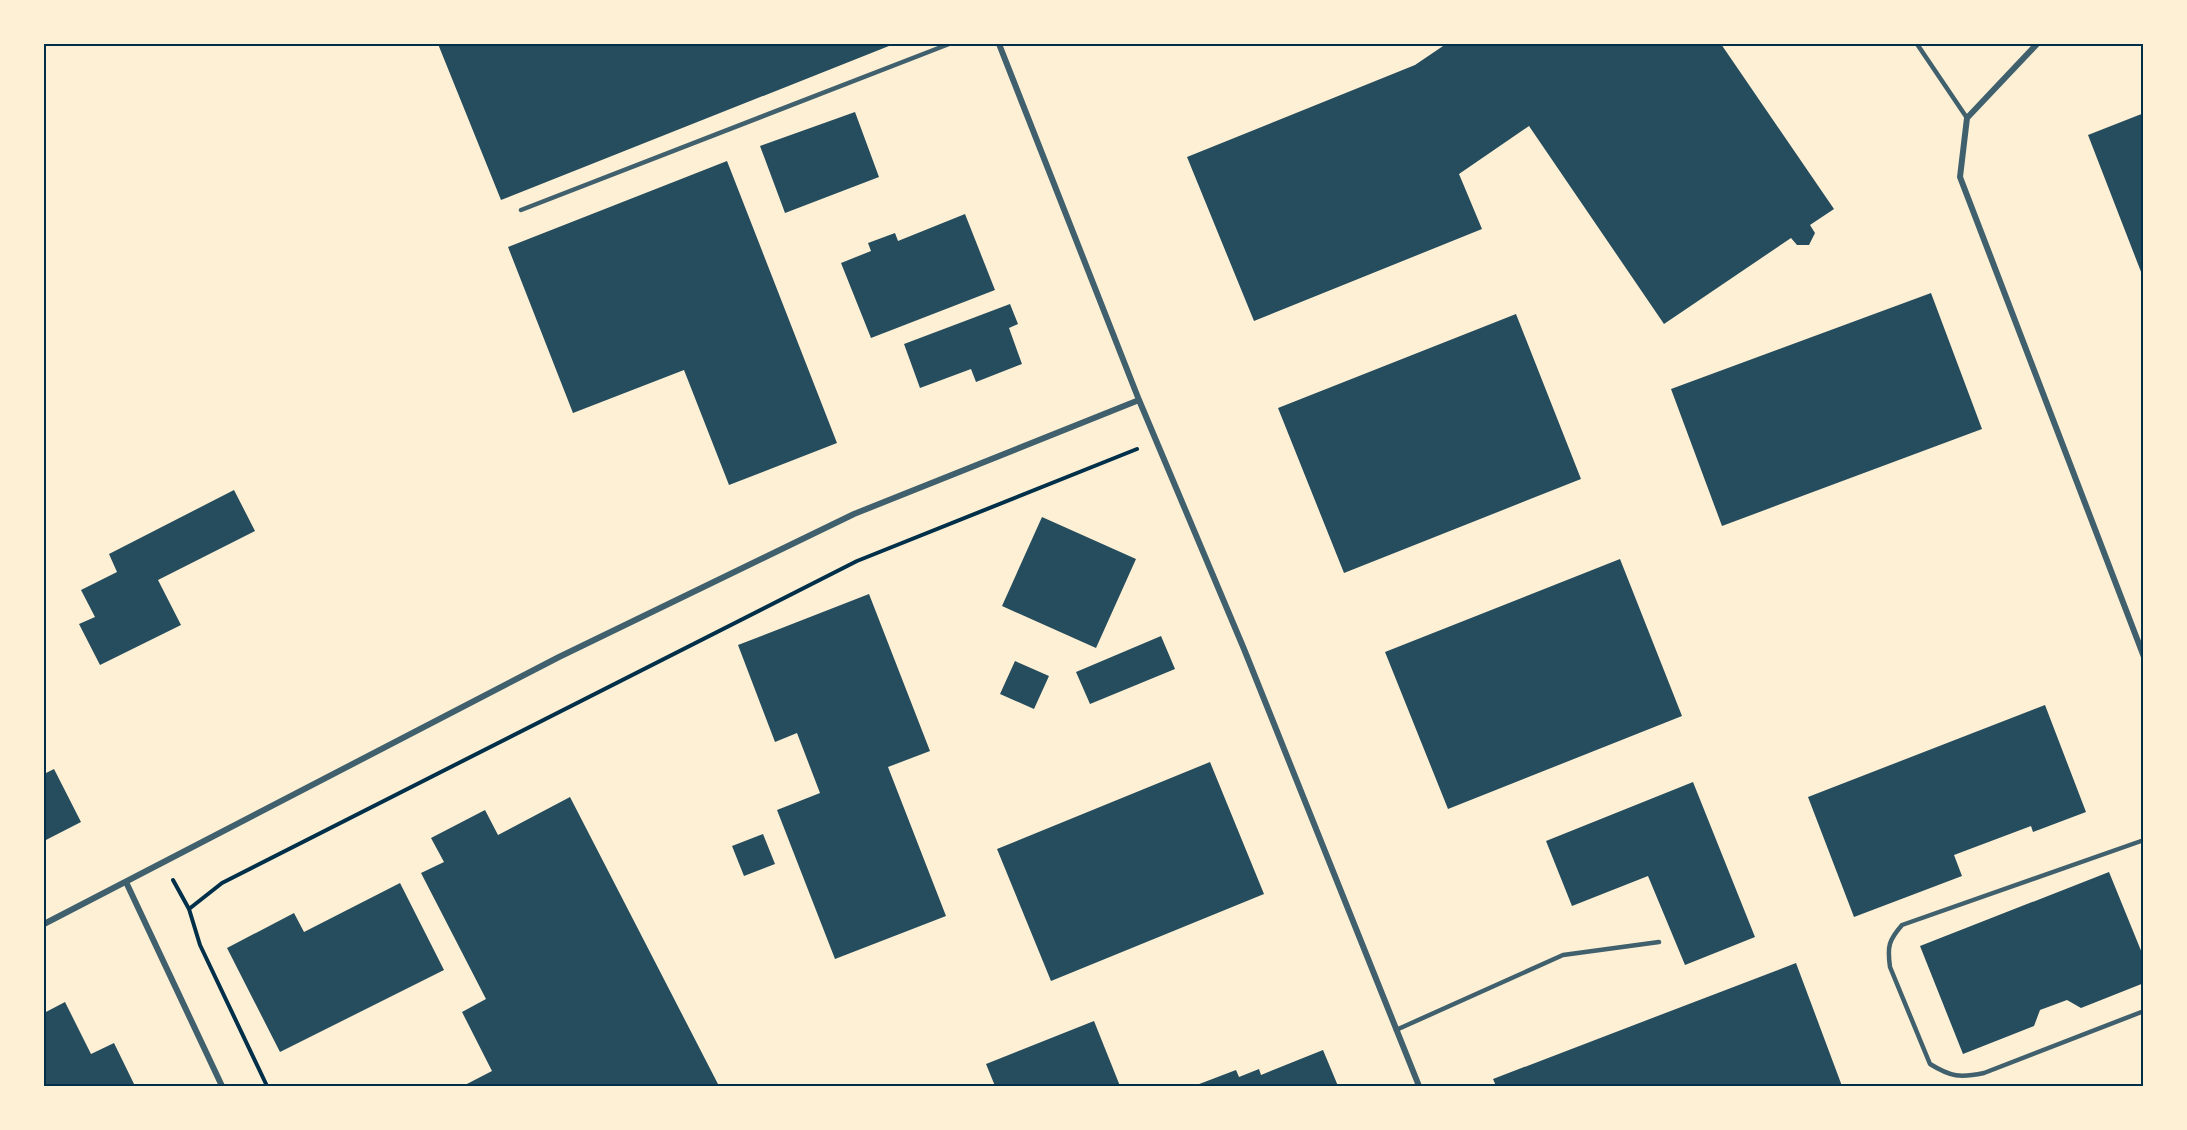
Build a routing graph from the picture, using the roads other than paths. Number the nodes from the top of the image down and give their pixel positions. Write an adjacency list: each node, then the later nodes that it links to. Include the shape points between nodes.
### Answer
1 (949, 44): 6 (lane)
2 (999, 44): 7 (street)
3 (1917, 44): 5 (lane)
4 (2037, 44): 5 (street)
5 (1967, 118): 8 (street, via 1960,177)
6 (521, 210)
7 (1139, 400): 10 (street, via 854,514 559,657); 14 (street, via 1244,649)
8 (2144, 657)
9 (2144, 840): 13 (lane, via 1902,925 1888,951 1890,967 1930,1064 1945,1073 1964,1077 1984,1073)
10 (126, 882): 11 (street); 15 (street)
11 (44, 924)
12 (1659, 942): 14 (lane, via 1563,955)
13 (2144, 1011)
14 (1396, 1030): 16 (street)
15 (222, 1086)
16 (1419, 1086)

